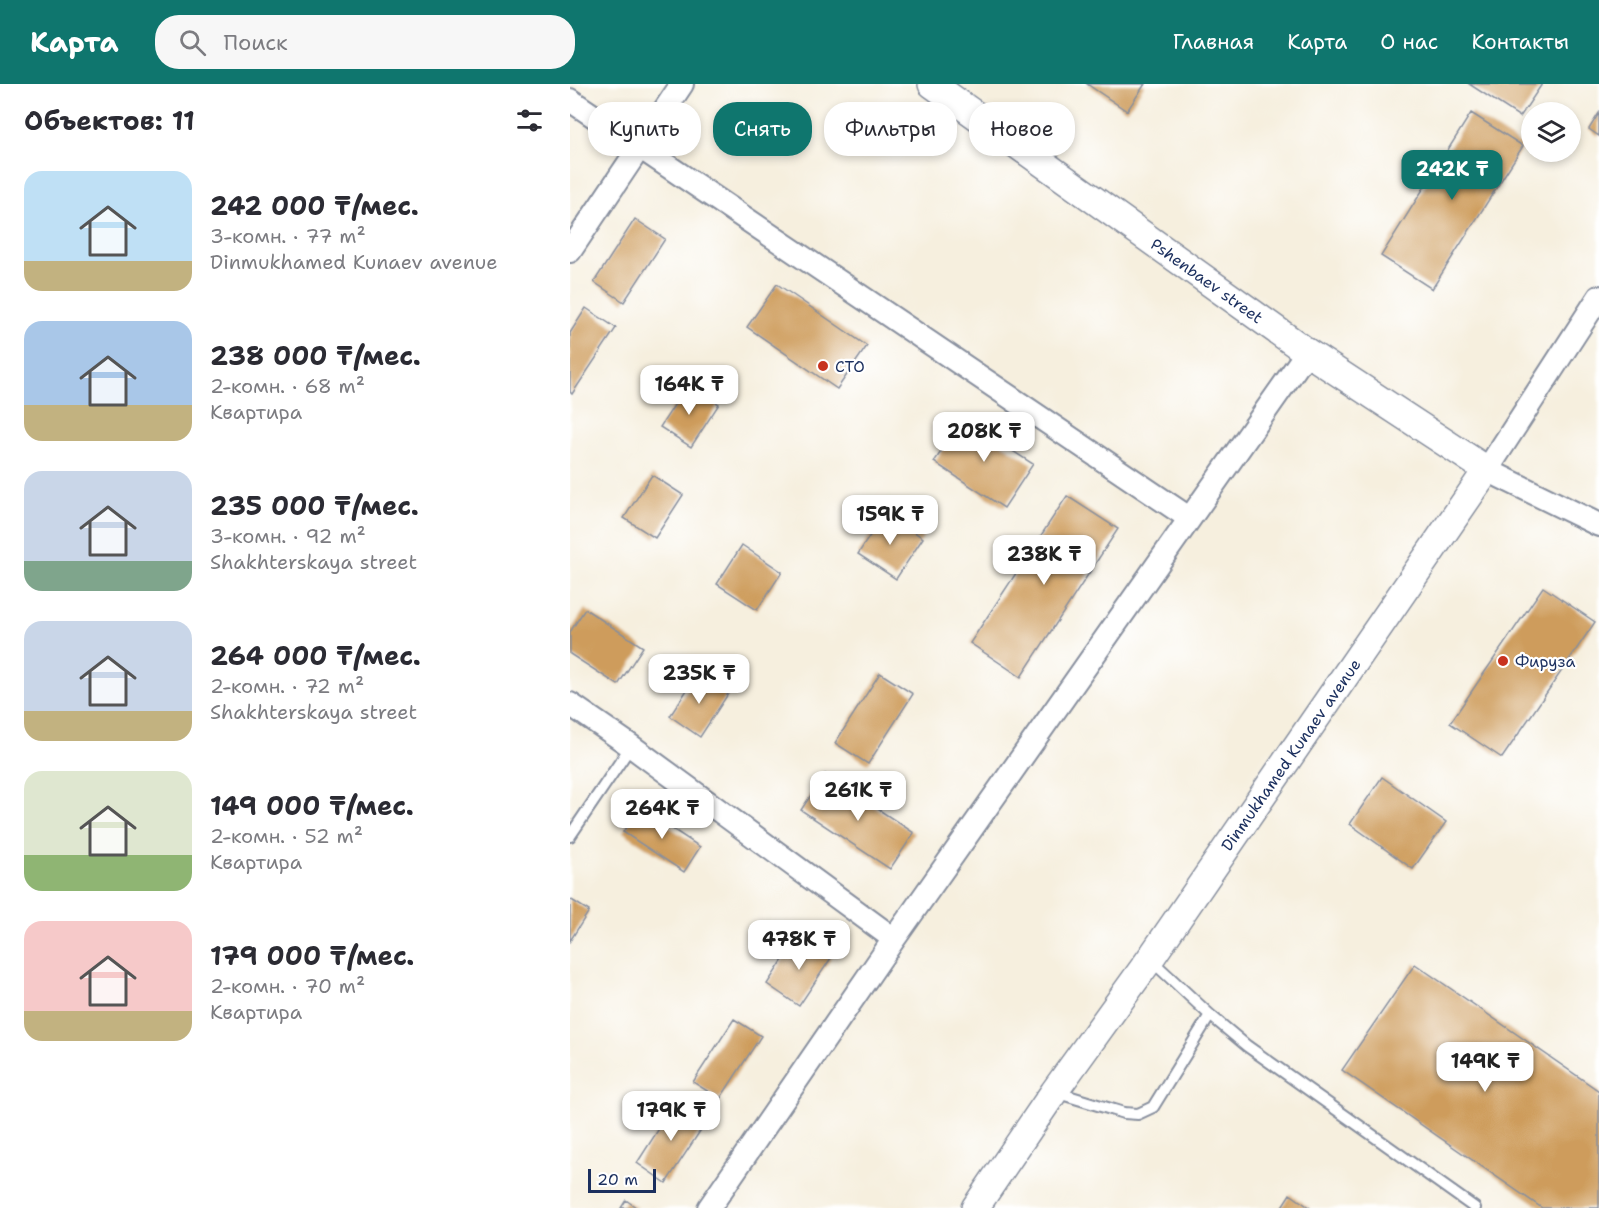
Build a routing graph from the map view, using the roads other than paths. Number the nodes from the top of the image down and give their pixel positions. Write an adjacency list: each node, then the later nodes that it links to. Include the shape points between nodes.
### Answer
1 (682, 84): 4 (street)
2 (932, 84): 10 (street, Pshenbaev street)
3 (570, 100): 5 (street)
4 (670, 102)
5 (588, 113)
6 (634, 156): 8 (street)
7 (651, 156): 12 (street)
8 (570, 251)
9 (1599, 297): 11 (street, Dinmukhamed Kunaev avenue)
10 (1307, 352): 11 (street, Pshenbaev street); 12 (street)
11 (1487, 470): 13 (street); 18 (street, Dinmukhamed Kunaev avenue)
12 (1189, 518): 17 (street)
13 (1599, 525)
14 (570, 704): 15 (street)
15 (631, 746): 16 (lane); 17 (street)
16 (570, 836)
17 (894, 939): 21 (street)
18 (1150, 959): 19 (lane); 20 (street, Dinmukhamed Kunaev avenue)
19 (1210, 1015): 20 (lane, via 1153,1107 1138,1114 1124,1113); 23 (lane, via 1247,1046)
20 (1054, 1092): 22 (street, Dinmukhamed Kunaev avenue)
21 (710, 1208)
22 (975, 1208)
23 (1474, 1208)

